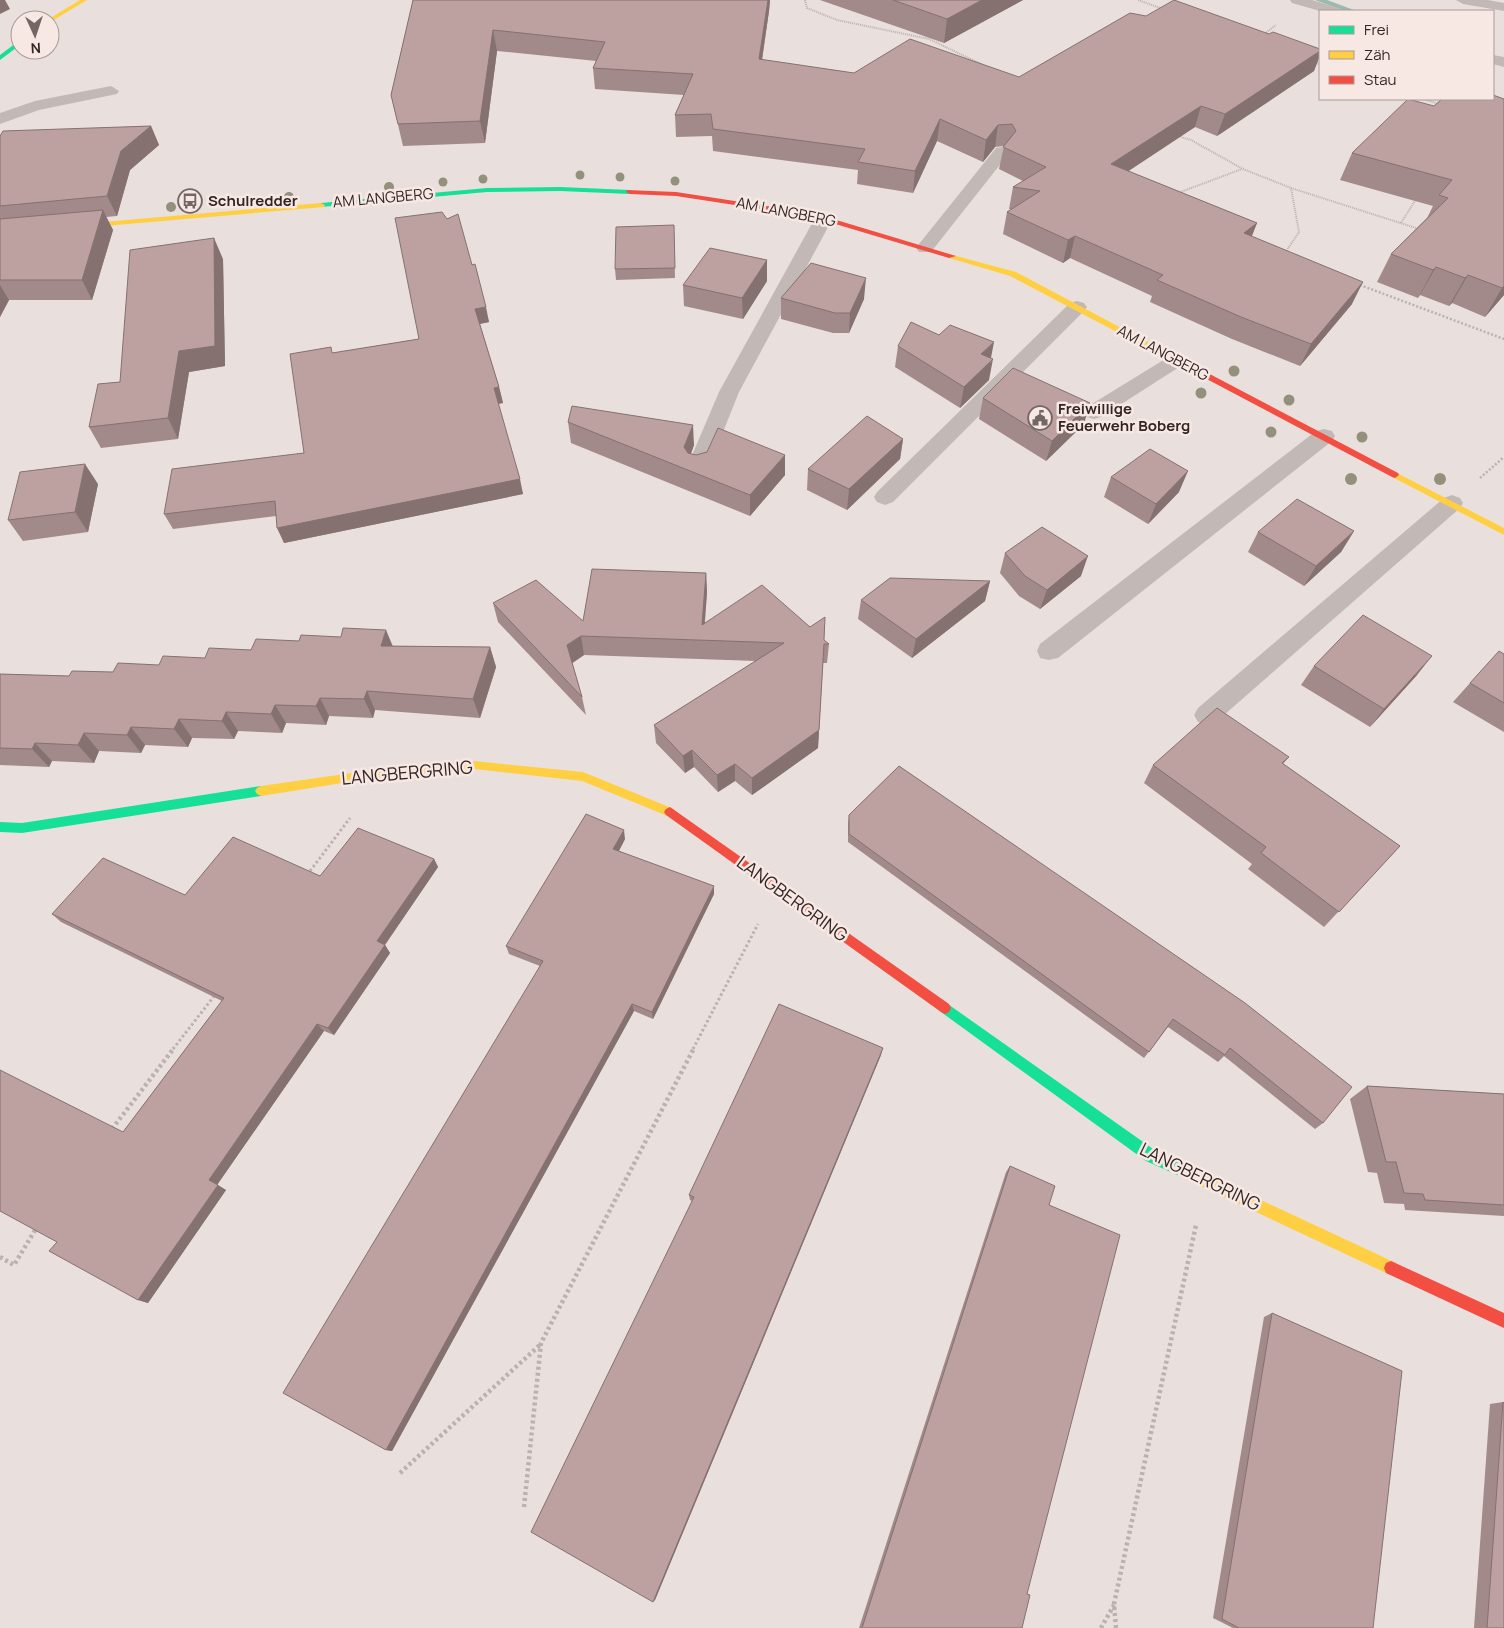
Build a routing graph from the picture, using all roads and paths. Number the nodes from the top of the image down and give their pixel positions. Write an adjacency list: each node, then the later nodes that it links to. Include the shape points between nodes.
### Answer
1 (84, 0): 9 (street)
2 (805, 0): 11 (path, via 807,8 837,20)
3 (1138, 0): 7 (path)
4 (1297, 0): 8 (street)
5 (1463, 0): 6 (street)
6 (1504, 7)
7 (1165, 10)
8 (1331, 10)
9 (60, 14)
10 (909, 28): 11 (path)
11 (901, 33): 16 (path, via 929,39)
12 (10, 50): 13 (street)
13 (0, 58)
14 (1312, 61): 15 (path)
15 (1319, 64)
16 (988, 68)
17 (111, 91): 20 (street, via 35,106)
18 (1426, 100): 19 (path)
19 (1441, 105)
20 (0, 119)
21 (1172, 134): 23 (path, via 1191,140)
22 (1002, 152): 31 (street)
23 (1243, 169): 24 (path); 25 (path)
24 (1291, 188): 28 (path); 32 (path, via 1299,232)
25 (1174, 194)
26 (1417, 198): 28 (path)
27 (824, 218): 30 (street, AM LANGBERG, via 676,194 560,189 487,190); 31 (street, AM LANGBERG); 40 (street, via 730,392)
28 (1401, 222): 29 (path)
29 (1426, 232)
30 (0, 233)
31 (925, 248): 34 (street, AM LANGBERG, via 1013,274)
32 (1280, 260)
33 (1357, 284): 35 (path)
34 (1077, 307): 36 (street, AM LANGBERG); 42 (street)
35 (1504, 339)
36 (1177, 360): 37 (street); 38 (street, AM LANGBERG)
37 (1094, 412)
38 (1324, 436): 43 (street, AM LANGBERG); 45 (street)
39 (1504, 457): 41 (path)
40 (698, 467)
41 (1491, 467)
42 (885, 497)
43 (1452, 504): 44 (street, AM LANGBERG); 46 (street)
44 (1504, 532)
45 (1048, 651)
46 (1207, 715)
47 (386, 772): 48 (street, LANGBERGRING, via 22,828); 49 (path); 50 (street, LANGBERGRING, via 474,765 583,777 676,814)
48 (0, 826)
49 (302, 881)
50 (776, 888): 53 (street, LANGBERGRING, via 1151,1156); 57 (path)
51 (218, 991): 52 (path)
52 (110, 1131)
53 (1206, 1181): 56 (street, LANGBERGRING); 60 (path)
54 (38, 1225): 55 (path, via 14,1265)
55 (0, 1257)
56 (1504, 1321)
57 (541, 1343): 58 (path); 59 (path)
58 (400, 1473)
59 (524, 1508)
60 (1114, 1604): 61 (path); 62 (path)
61 (1101, 1628)
62 (1116, 1628)

